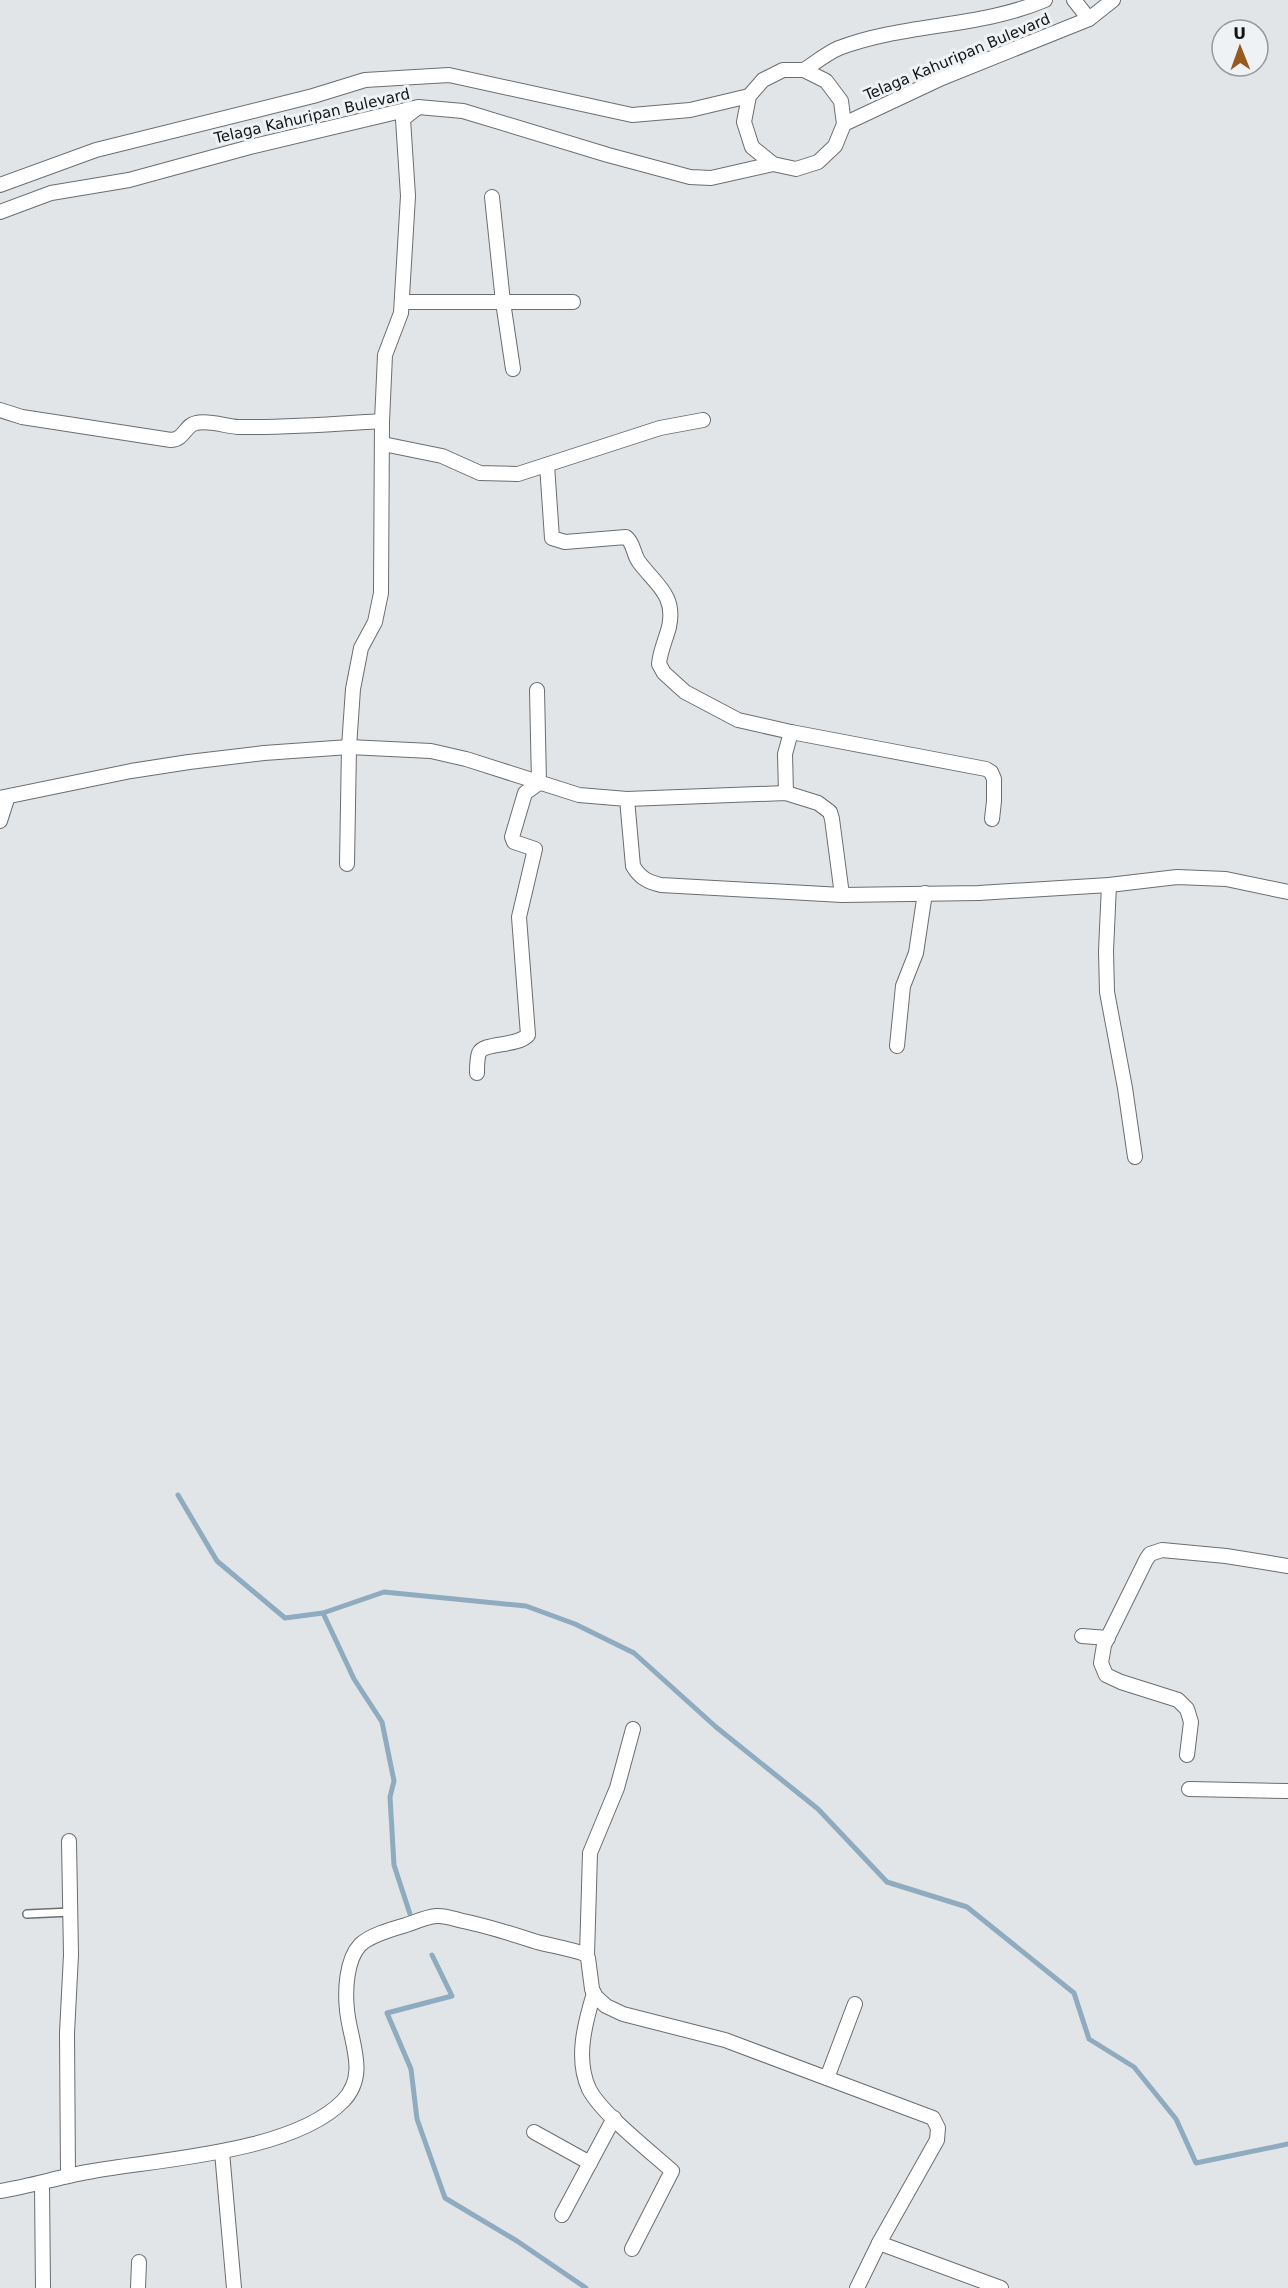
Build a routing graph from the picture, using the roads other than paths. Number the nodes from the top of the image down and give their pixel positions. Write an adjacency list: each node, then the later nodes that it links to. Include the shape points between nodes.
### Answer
1 (1045, 0): 5 (street, Telaga Kahuripan Bulevard, via 968,21 880,36 837,49)
2 (1074, 0): 4 (street)
3 (1113, 0): 4 (street, Telaga Kahuripan Bulevard)
4 (1089, 19): 8 (street, Telaga Kahuripan Bulevard, via 942,78)
5 (804, 70): 6 (street, via 783,70 763,80); 8 (street, via 826,81 841,101)
6 (749, 96): 9 (street, via 744,122 752,147); 10 (street, Telaga Kahuripan Bulevard, via 690,110 632,115 448,75 365,80 96,150)
7 (418, 107): 9 (street, Telaga Kahuripan Bulevard, via 462,111 690,177 711,178); 12 (street, Telaga Kahuripan Bulevard, via 129,180); 15 (street, via 403,119 408,196)
8 (844, 124): 9 (street, via 835,146 819,162 796,169)
9 (773, 164)
10 (44, 169): 11 (street, Telaga Kahuripan Bulevard); 12 (street)
11 (0, 185)
12 (51, 193): 14 (street, Telaga Kahuripan Bulevard)
13 (492, 197): 16 (street)
14 (0, 212)
15 (402, 302): 16 (street); 21 (street, via 385,355)
16 (503, 302): 17 (street); 18 (street)
17 (573, 302)
18 (513, 369)
19 (0, 410): 21 (street, via 22,417 171,440 180,438 191,424 199,422 279,427)
20 (703, 420): 23 (street, via 660,428)
21 (382, 421): 22 (street)
22 (383, 444): 23 (street, via 442,456 480,473 518,474); 26 (street, via 379,607 357,662)
23 (547, 465): 25 (street, via 552,538 565,542 628,538 637,559 669,599 669,626 659,660 664,673 686,692 738,720)
24 (537, 690): 27 (street)
25 (790, 732): 28 (street, via 785,754); 31 (street, via 991,772)
26 (349, 747): 27 (street, via 431,751); 29 (street, via 189,762); 33 (street)
27 (539, 783): 30 (street, via 579,795); 39 (street, via 525,792 512,837 514,842 535,849 519,917 528,1035 510,1044 483,1049)
28 (786, 793): 30 (street); 37 (street, via 818,803 830,812)
29 (3, 799): 32 (street)
30 (627, 799): 37 (street, via 633,867 646,881)
31 (992, 819)
32 (0, 821)
33 (347, 864)
34 (1109, 885): 35 (street, via 1177,877 1226,879); 36 (street); 40 (street, via 1107,992)
35 (1288, 892)
36 (925, 893): 37 (street); 38 (street, via 916,953 903,986)
37 (842, 895)
38 (897, 1046)
39 (477, 1073)
40 (1135, 1157)
41 (1288, 1566): 43 (street, via 1155,1551 1146,1560)
42 (1082, 1636): 43 (street)
43 (1108, 1638): 45 (street, via 1101,1663 1106,1675 1178,1700 1187,1709 1191,1722)
44 (633, 1729): 51 (street, via 617,1788 590,1853)
45 (1186, 1755)
46 (1189, 1789): 47 (street)
47 (1288, 1791)
48 (69, 1842): 49 (street)
49 (71, 1912): 50 (lane); 59 (street)
50 (27, 1914)
51 (587, 1955): 52 (street); 57 (street, via 444,1916 398,1927 366,1941 355,1953 346,1984 358,2068 351,2091 333,2110 308,2125)
52 (594, 1993): 54 (street, via 606,2006 623,2014 725,2040); 55 (street, via 584,2034 584,2071 590,2091)
53 (855, 2004): 54 (street)
54 (827, 2078): 63 (street, via 933,2118 938,2128 938,2140)
55 (614, 2118): 58 (street); 64 (street, via 672,2171)
56 (534, 2132): 58 (street)
57 (222, 2152): 59 (street); 68 (street)
58 (590, 2163): 62 (street)
59 (68, 2176): 60 (street)
60 (42, 2184): 61 (street); 66 (street)
61 (0, 2191)
62 (562, 2215)
63 (879, 2242): 69 (street); 70 (street)
64 (632, 2249)
65 (139, 2262): 67 (street)
66 (43, 2288)
67 (138, 2288)
68 (234, 2288)
69 (858, 2288)
70 (1001, 2288)

